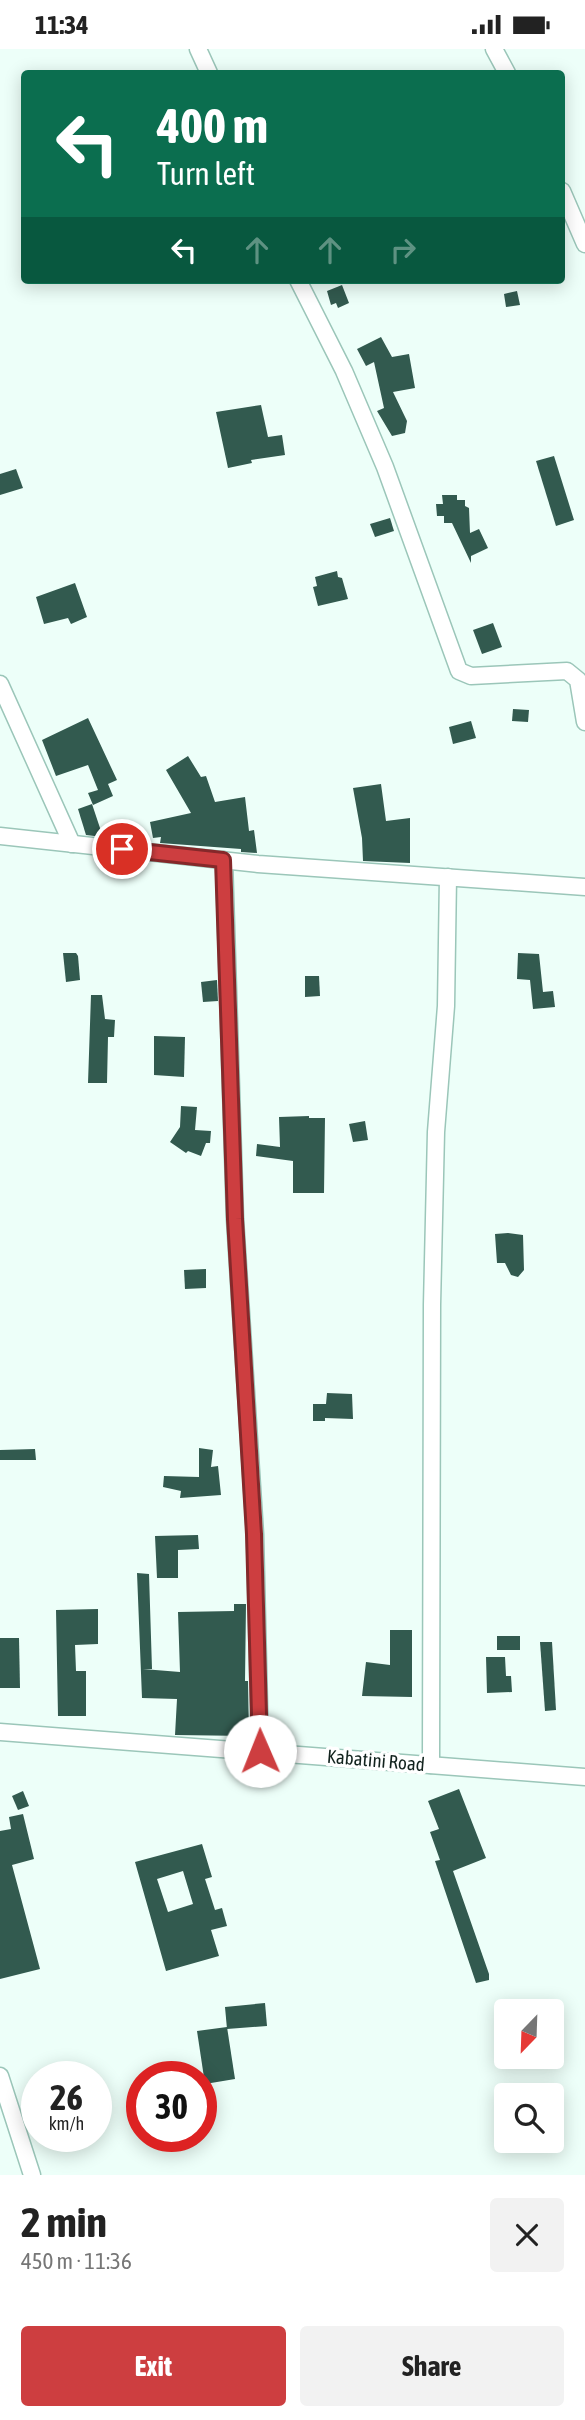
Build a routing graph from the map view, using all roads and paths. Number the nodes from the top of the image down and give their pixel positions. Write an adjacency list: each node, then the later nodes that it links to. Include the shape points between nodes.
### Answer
1 (198, 49): 3 (street)
2 (494, 49): 4 (street)
3 (208, 70)
4 (505, 70)
5 (565, 198): 6 (street)
6 (585, 244)
7 (300, 284): 9 (street, via 385,467 458,671 471,675 567,671 578,680)
8 (0, 684): 11 (street)
9 (585, 722)
10 (0, 836): 11 (street)
11 (72, 844): 12 (street)
12 (223, 860): 13 (street); 16 (street)
13 (448, 877): 14 (street); 17 (street, via 432,1305)
14 (585, 887)
15 (0, 1732): 16 (street, Kabatini Road)
16 (260, 1751): 17 (street, Kabatini Road)
17 (431, 1765): 18 (street, Kabatini Road)
18 (585, 1777)
19 (0, 2076): 20 (street)
20 (32, 2175)

